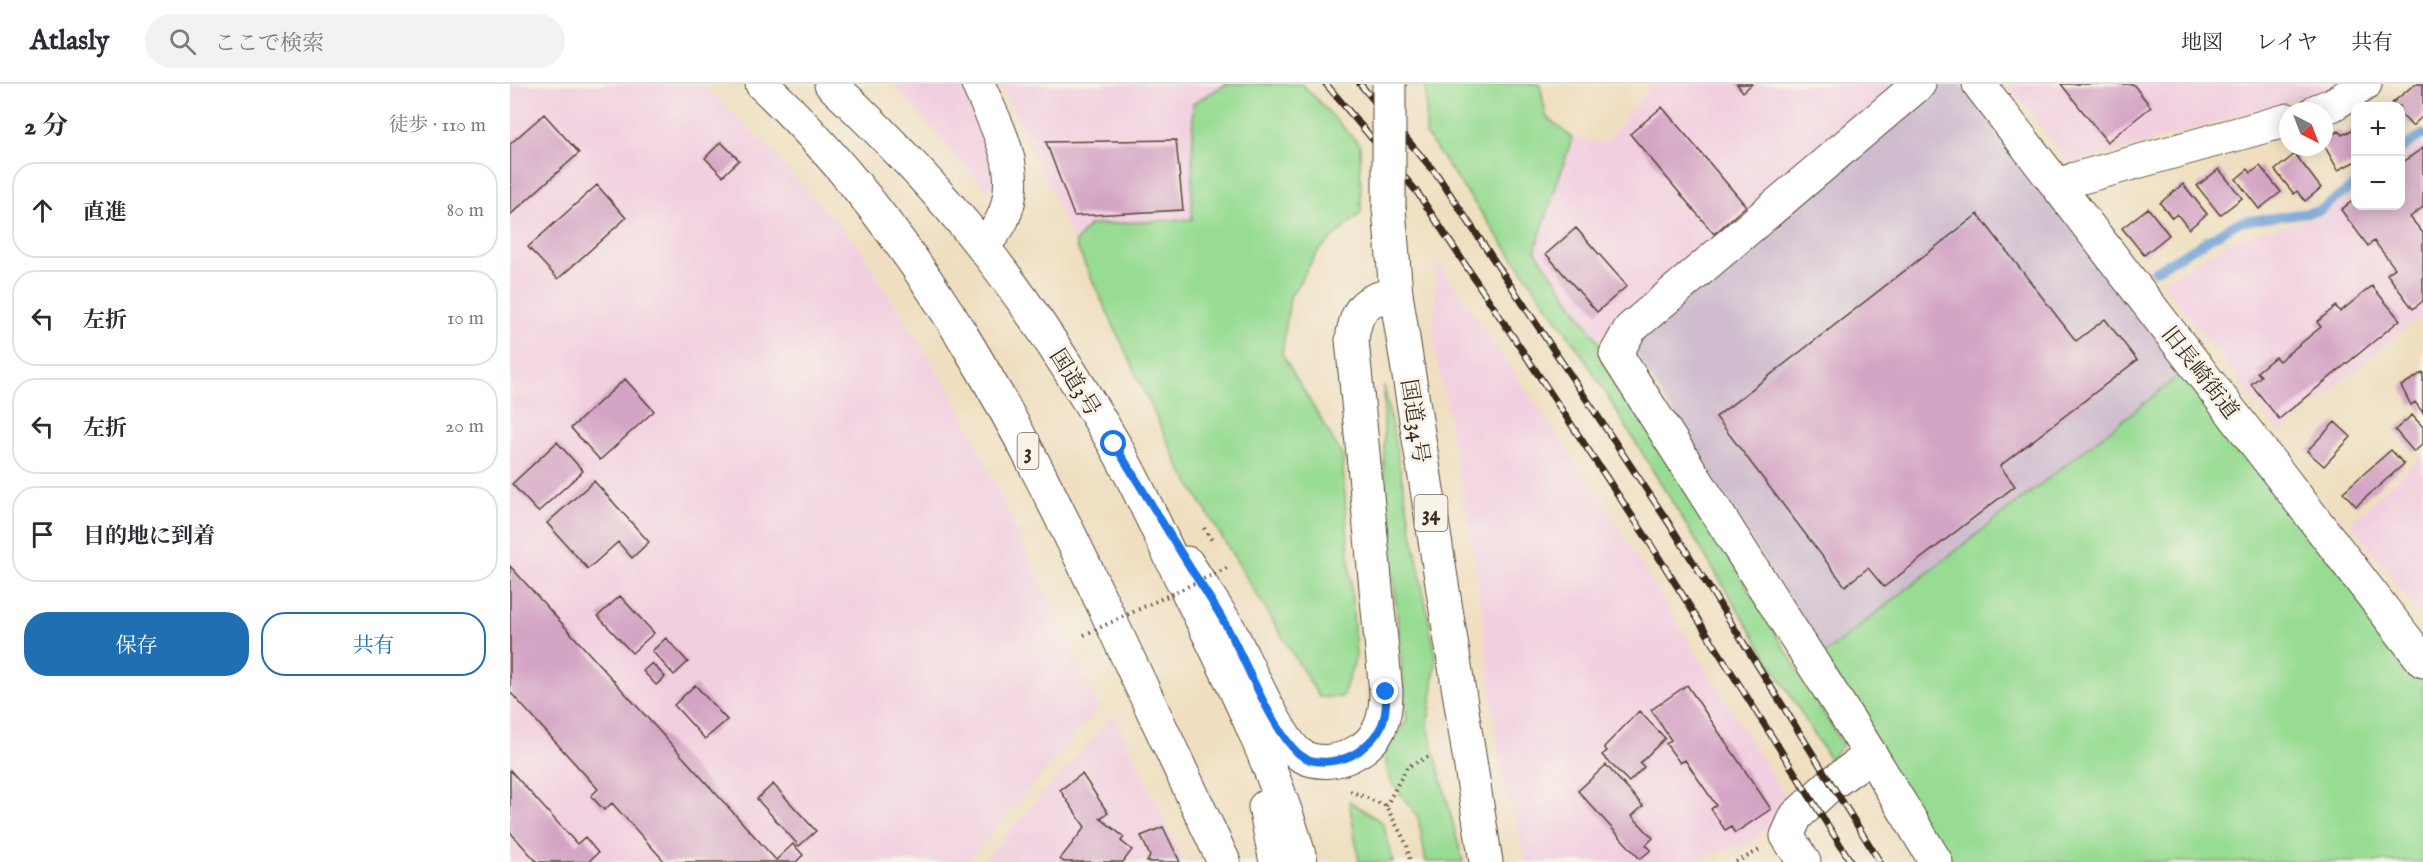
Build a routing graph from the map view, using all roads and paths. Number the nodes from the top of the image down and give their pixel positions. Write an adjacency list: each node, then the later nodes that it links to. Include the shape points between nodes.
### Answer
1 (762, 84): 23 (main road, 3, via 835,160 878,213 969,343 1054,501)
2 (831, 84): 11 (main road, 国道3号, via 875,126)
3 (978, 84): 11 (main road, via 1007,150 1012,173 1002,222)
4 (1389, 84): 12 (main road, 国道34号 / 34, bridge, via 1389,208)
5 (1919, 84): 18 (main road, via 1630,328 1616,354)
6 (1979, 84): 10 (main road, 旧長崎街道)
7 (2365, 84): 8 (main road)
8 (2333, 104)
9 (2279, 122): 10 (main road)
10 (2058, 186): 17 (main road, 旧長崎街道)
11 (983, 246): 13 (main road, 国道3号, via 1042,328)
12 (1396, 294): 13 (main road, via 1377,297 1362,307 1354,323 1352,340 1386,692 1381,729 1356,753 1319,762 1301,756 1289,743 1228,629); 22 (main road, 国道34号 / 34)
13 (1114, 444): 16 (main road, 国道3号)
14 (1227, 568): 15 (path, bridge)
15 (1084, 634)
16 (1221, 658): 24 (main road, via 1255,759); 25 (main road, 国道3号, via 1275,780)
17 (2423, 661)
18 (1871, 755): 29 (main road, via 1796,816 1787,836); 30 (main road)
19 (1430, 756): 21 (path, via 1407,767)
20 (1341, 787): 21 (path)
21 (1386, 806): 26 (path, via 1407,845)
22 (1481, 818): 27 (main road, 国道34号 / 34); 28 (main road, 34)
23 (1224, 862)
24 (1276, 862)
25 (1301, 862)
26 (1410, 862)
27 (1486, 862)
28 (1493, 862)
29 (1804, 862)
30 (1936, 862)

